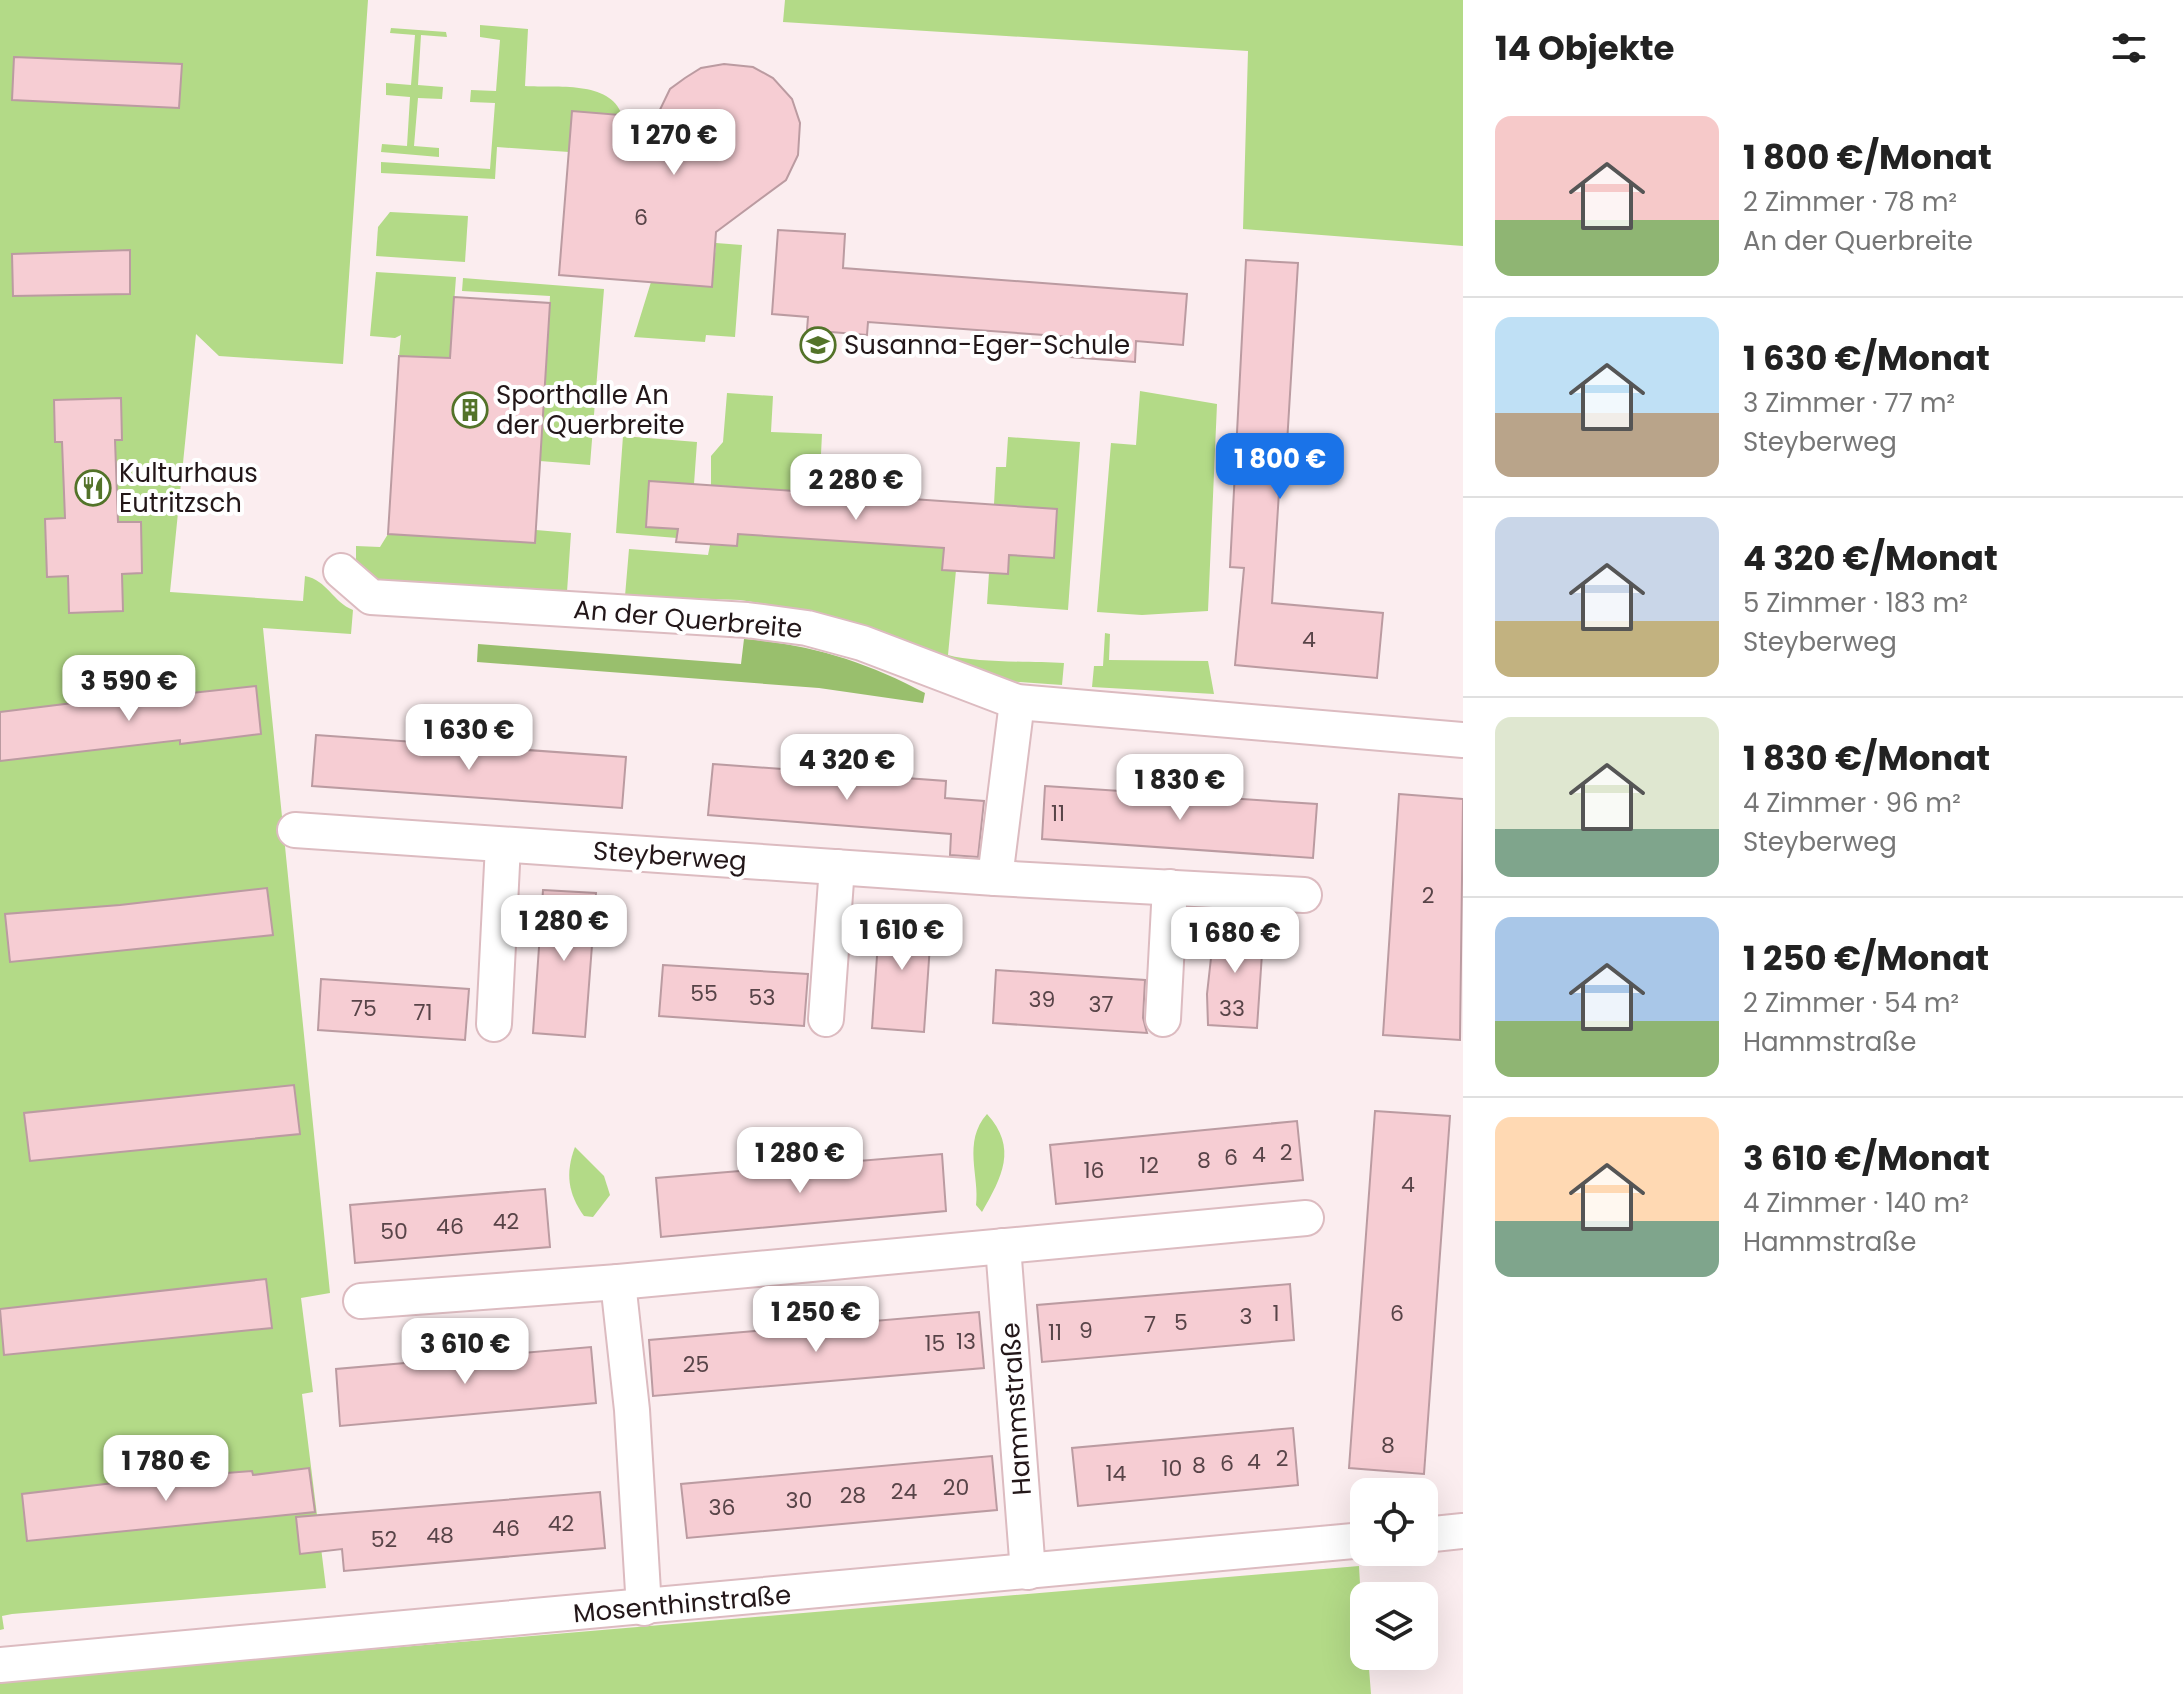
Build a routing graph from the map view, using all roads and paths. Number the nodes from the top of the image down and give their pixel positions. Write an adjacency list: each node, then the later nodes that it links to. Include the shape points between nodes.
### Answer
1 (341, 571): 2 (street, An der Querbreite, via 371,597 807,628 862,643)
2 (1017, 702): 3 (street, An der Querbreite); 7 (street)
3 (1463, 740)
4 (295, 830): 5 (street, Steyberweg)
5 (503, 845): 6 (street, Steyberweg); 12 (street)
6 (837, 867): 7 (street, Steyberweg); 10 (street)
7 (995, 878): 8 (street, Steyberweg)
8 (1170, 887): 9 (street, Steyberweg); 11 (street)
9 (1304, 895)
10 (826, 1019)
11 (1163, 1019)
12 (494, 1024)
13 (1306, 1218): 14 (street)
14 (1003, 1246): 15 (street); 20 (street, Hammstraße)
15 (618, 1282): 16 (street); 21 (street)
16 (361, 1301)
17 (1463, 1531): 18 (street)
18 (1438, 1534)
19 (1350, 1541): 20 (street, Mosenthinstraße)
20 (1028, 1572): 21 (street, Mosenthinstraße)
21 (644, 1608): 22 (street, Mosenthinstraße)
22 (0, 1665)

